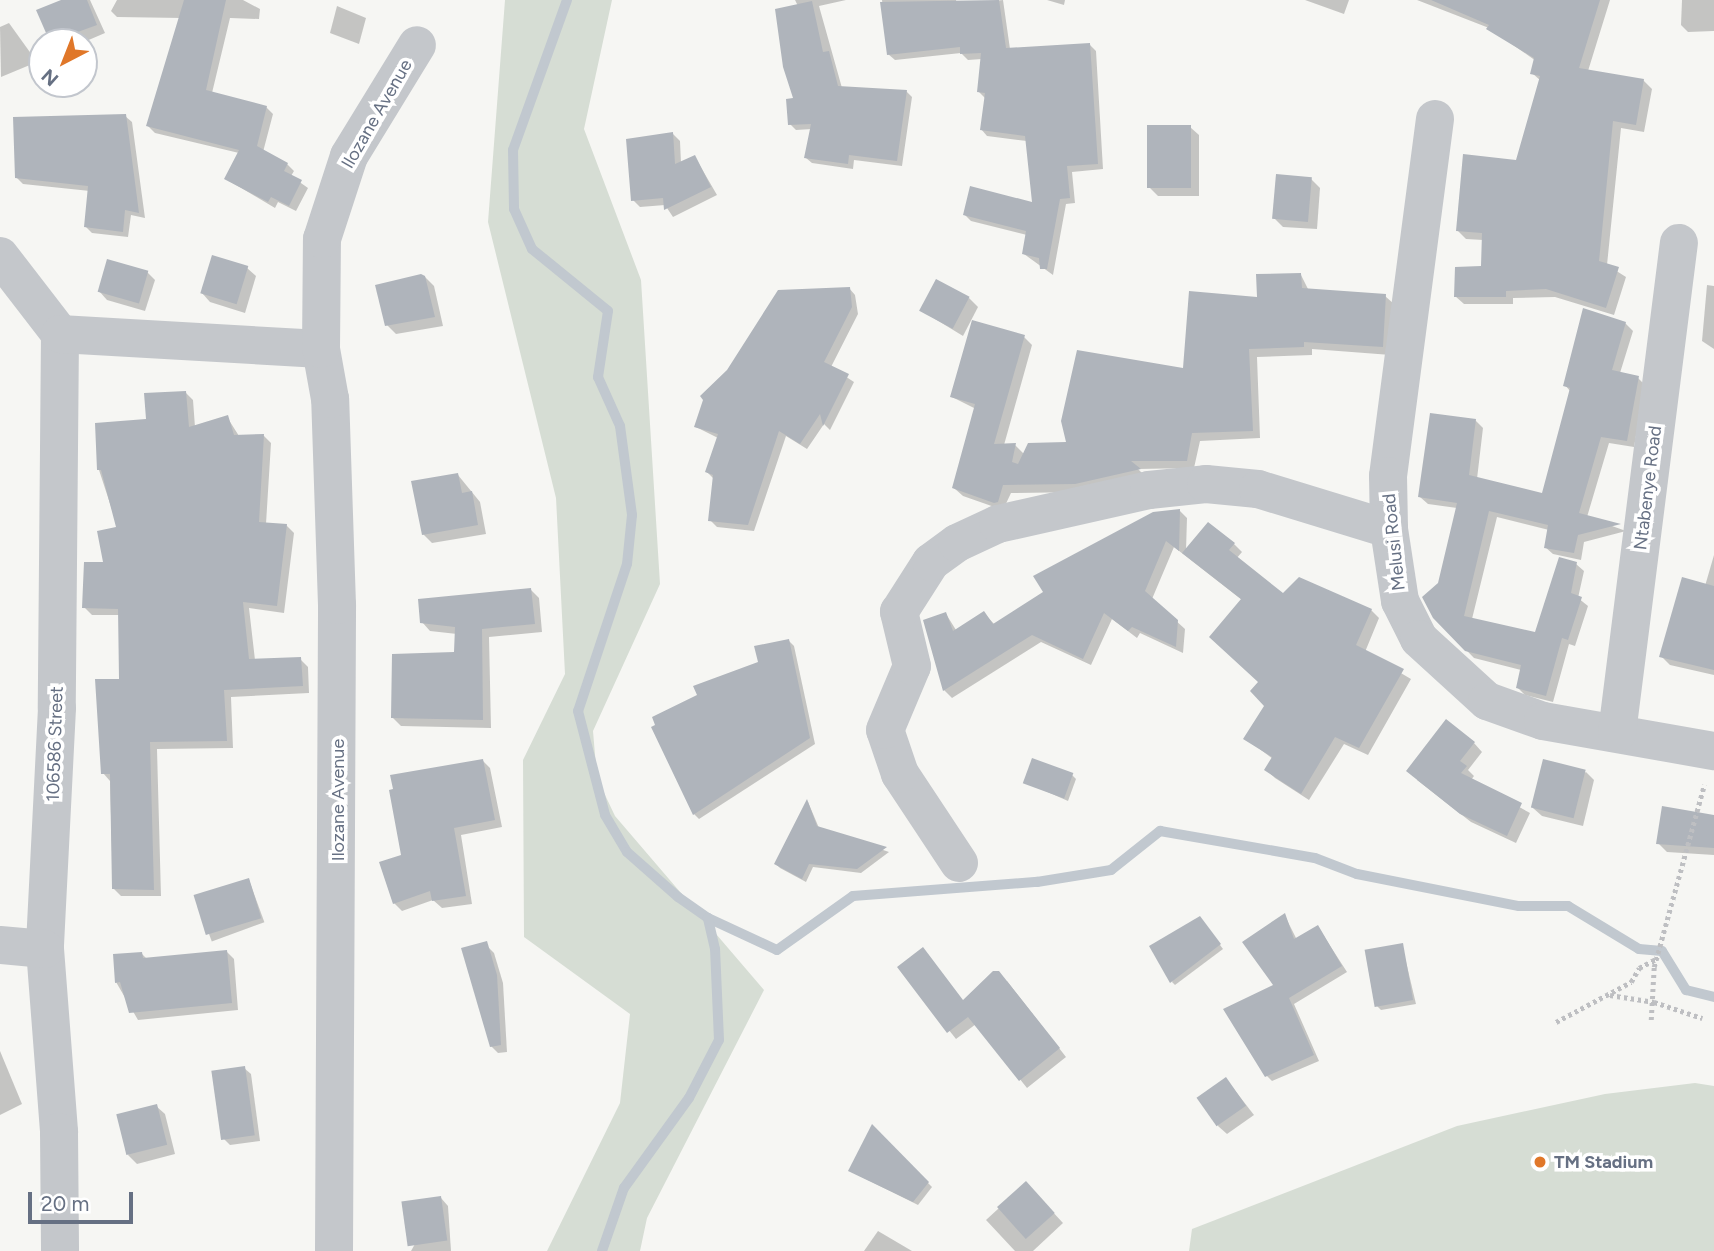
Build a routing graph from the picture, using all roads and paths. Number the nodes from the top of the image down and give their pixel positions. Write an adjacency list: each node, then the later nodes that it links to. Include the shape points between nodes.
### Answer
1 (417, 44): 6 (street, Ilozane Avenue, via 349,156 336,191 322,239)
2 (1434, 119): 7 (street, Melusi Road, via 1388,476)
3 (1679, 243): 8 (street, Ntabenye Road)
4 (0, 256): 5 (street)
5 (60, 334): 6 (street); 12 (street, 106586 Street, via 57,708)
6 (321, 349): 20 (street, Ilozane Avenue, via 330,399 337,605)
7 (1389, 529): 8 (street, Melusi Road, via 1400,601 1419,639 1451,672 1487,701 1520,713); 10 (street, via 1258,489 1206,484 1149,490 998,524 957,543 931,562 899,612 912,666 885,730 900,774)
8 (1617, 733): 9 (street, Melusi Road)
9 (1712, 750): 13 (path)
10 (959, 863)
11 (0, 945): 12 (street)
12 (45, 949): 19 (street, 106586 Street, via 59,1132)
13 (1657, 959): 14 (path, via 1639,968 1632,982); 15 (path)
14 (1609, 995): 15 (path); 18 (path)
15 (1654, 1002): 16 (path); 17 (path)
16 (1702, 1018)
17 (1651, 1020)
18 (1556, 1022)
19 (60, 1251)
20 (334, 1251)

